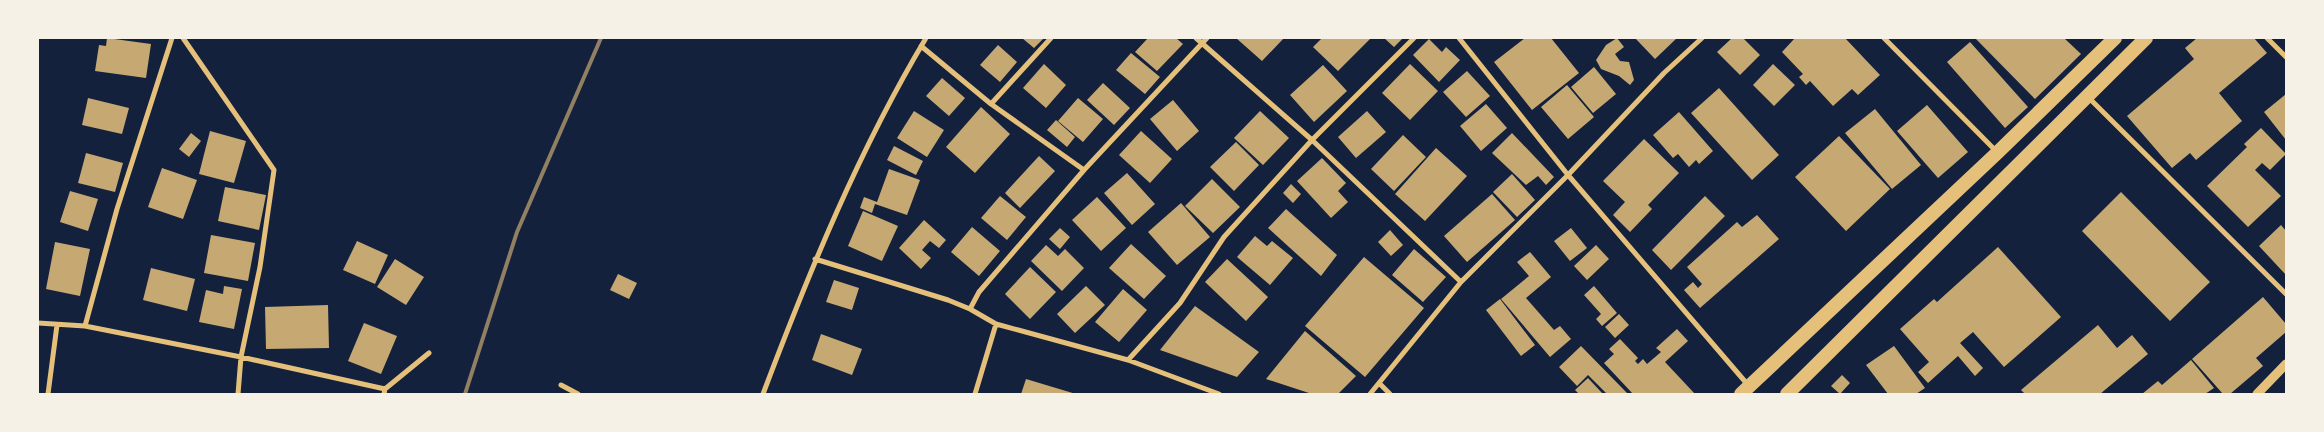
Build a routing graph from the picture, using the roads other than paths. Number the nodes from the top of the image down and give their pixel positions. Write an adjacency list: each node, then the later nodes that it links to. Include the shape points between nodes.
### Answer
1 (172, 38): 30 (street, via 117,209)
2 (183, 38): 32 (street, via 274,170 260,267)
3 (926, 38): 15 (street)
4 (1051, 38): 18 (street)
5 (1196, 38): 14 (street)
6 (1208, 38): 14 (street)
7 (1414, 38): 19 (street)
8 (1459, 38): 22 (street)
9 (1702, 38): 22 (street, via 1664,73)
10 (1884, 38): 20 (street)
11 (2115, 38): 20 (highway)
12 (2146, 38): 17 (highway)
13 (2267, 38): 16 (street)
14 (1202, 43): 19 (street); 21 (street)
15 (921, 46): 18 (street); 23 (street, via 867,148)
16 (2286, 57)
17 (2087, 97): 25 (street); 47 (highway)
18 (991, 104): 21 (street)
19 (1312, 140): 24 (street); 33 (street, via 1224,237 1180,303)
20 (1997, 153): 37 (highway)
21 (1084, 170): 26 (street, via 979,292)
22 (1568, 175): 24 (street); 37 (street)
23 (815, 259): 26 (street); 42 (street)
24 (1462, 282): 35 (street)
25 (2286, 294)
26 (970, 309): 28 (street)
27 (38, 323): 29 (street)
28 (996, 324): 33 (street); 43 (street)
29 (57, 325): 30 (street); 39 (street)
30 (85, 326): 32 (street)
31 (429, 353): 38 (street)
32 (241, 357): 38 (street); 40 (street)
33 (1128, 360): 44 (street)
34 (2286, 364): 48 (street)
35 (1380, 384): 45 (street); 46 (street)
36 (561, 385): 41 (street)
37 (1745, 390)
38 (385, 392)
39 (48, 394)
40 (238, 394)
41 (578, 394)
42 (763, 394)
43 (975, 394)
44 (1219, 394)
45 (1370, 394)
46 (1390, 394)
47 (1788, 394)
48 (2257, 394)

